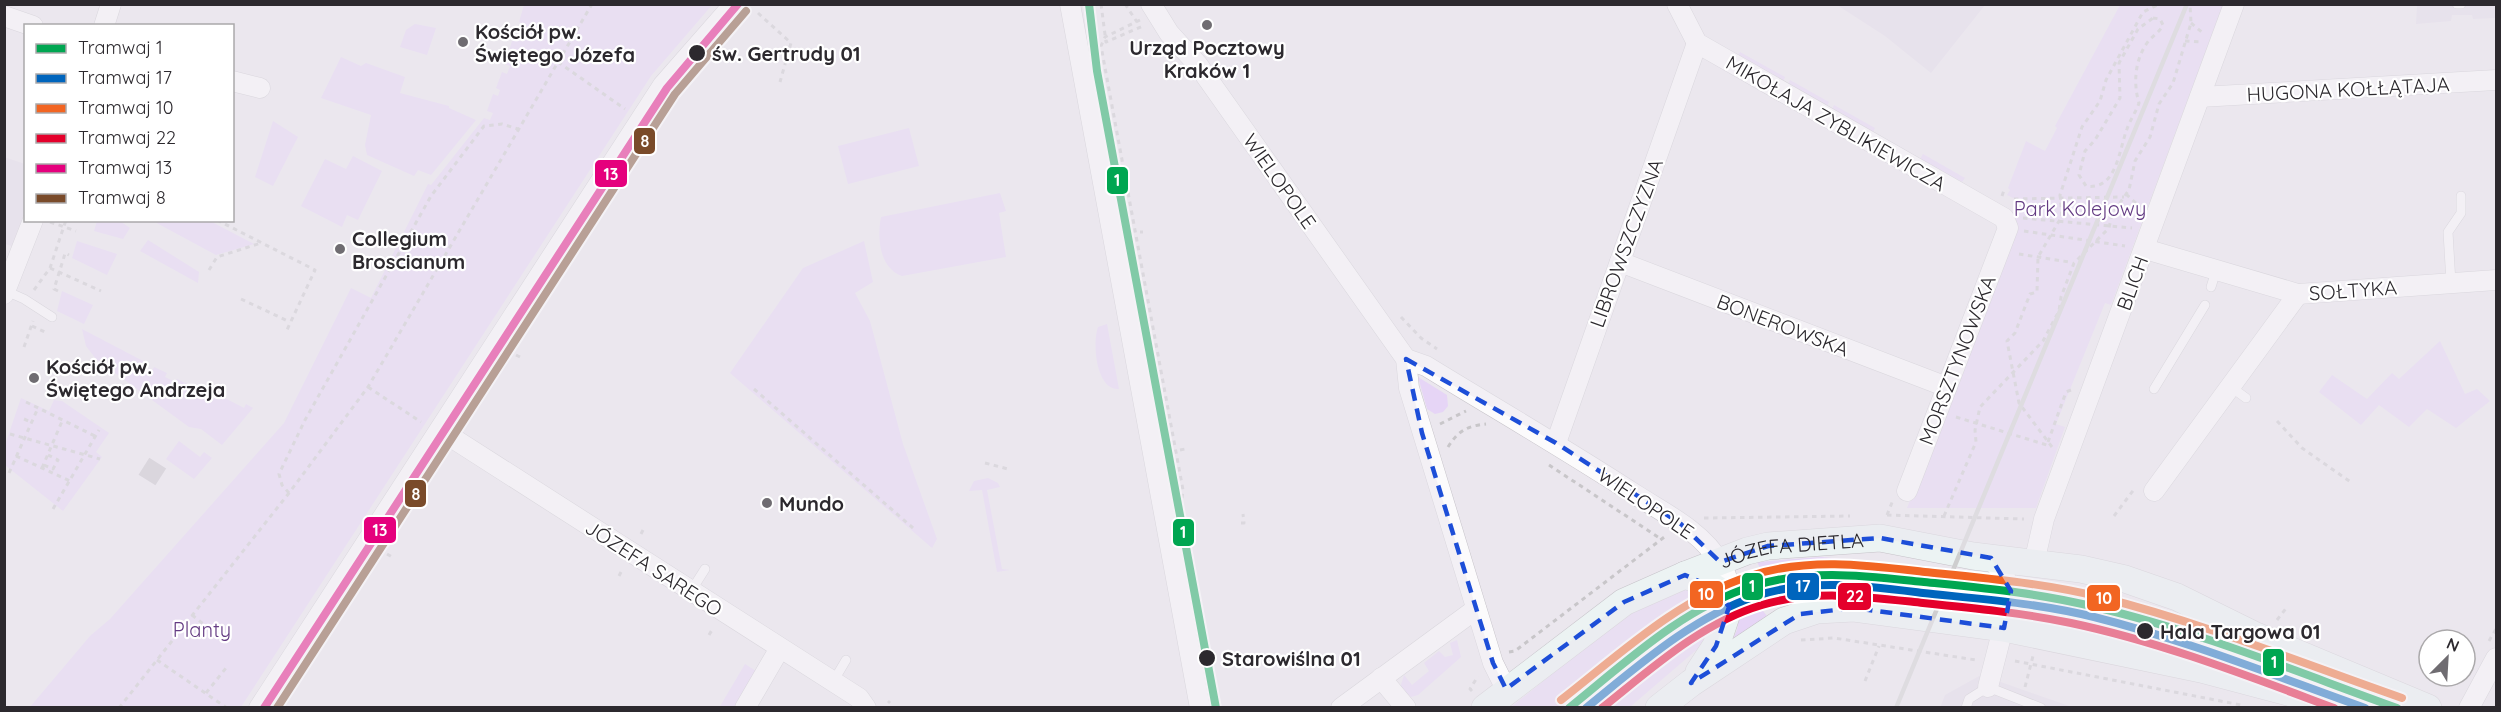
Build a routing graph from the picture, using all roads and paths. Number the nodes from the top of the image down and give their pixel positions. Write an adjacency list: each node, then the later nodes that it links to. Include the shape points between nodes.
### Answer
1 (111, 4): 17 (street)
2 (592, 4): 23 (path)
3 (734, 4): 94 (street, via 663,85)
4 (1070, 4): 174 (street)
5 (1101, 4): 19 (path)
6 (1125, 4): 14 (path)
7 (1677, 4): 21 (street)
8 (2159, 4): 18 (path, via 2143,12)
9 (2190, 4): 15 (path)
10 (2234, 4): 29 (street, BLICH)
11 (1154, 9): 14 (path); 76 (street, WIELOPOLE)
12 (758, 13): 27 (path, via 791,43)
13 (4, 16): 16 (street)
14 (1137, 22): 19 (path); 19 (path, via 1147,24 1106,42)
15 (2191, 23): 20 (path); 32 (path, via 2173,83 2159,104 2150,137 2135,162)
16 (27, 24)
17 (105, 24)
18 (2136, 29): 22 (path); 24 (path); 24 (path, via 2153,18 2162,22 2162,28 2139,59 2135,88 2139,103 2118,163 2106,180 2086,186 2079,175 2079,165 2120,98)
19 (1105, 36): 118 (path, via 1101,46 1183,490)
20 (2211, 39)
21 (1697, 43): 43 (street, MIKOŁAJA ZYBLIKIEWICZA, via 2004,218); 53 (street, LIBROWSZCZYZNA)
22 (2118, 57): 24 (path); 34 (path, via 2100,101 2082,127)
23 (558, 62): 30 (path); 31 (path)
24 (2119, 63)
25 (2496, 80): 29 (street, HUGONA KOŁŁĄTAJA)
26 (234, 82): 28 (street)
27 (780, 82)
28 (260, 88)
29 (2200, 97): 37 (street, BLICH)
30 (627, 110)
31 (518, 129): 78 (path); 117 (path, via 502,124 484,126 431,196 305,420 279,474)
32 (2125, 195): 34 (path); 37 (path); 44 (path, via 2112,214)
33 (2461, 196): 59 (lane, via 2461,213 2448,232)
34 (2061, 198): 35 (path); 36 (path)
35 (2014, 199)
36 (2059, 221): 43 (path, via 2024,218); 44 (path); 46 (path)
37 (2149, 221): 44 (path); 49 (street, BLICH)
38 (32, 222): 62 (street)
39 (52, 222): 42 (path)
40 (65, 222): 42 (path)
41 (221, 222): 48 (path)
42 (64, 227): 45 (path); 55 (path)
43 (2008, 228): 46 (path); 79 (street, MORSZTYNOWSKA)
44 (2109, 228): 47 (path)
45 (76, 231)
46 (2051, 236): 47 (path); 51 (path)
47 (2096, 242): 49 (path); 77 (path, via 2074,263 2059,311 2043,341)
48 (261, 243): 56 (path, via 217,257); 70 (path, via 315,270)
49 (2145, 249): 63 (street, SOŁTYKA, via 2213,279); 134 (street, BLICH, via 2044,519)
50 (2018, 253): 51 (path)
51 (2038, 257): 54 (path); 77 (path, via 2037,292 2030,294 2007,341)
52 (66, 259): 57 (path)
53 (1620, 262): 79 (street, BONEROWSKA); 99 (street, LIBROWSZCZYZNA)
54 (2069, 262)
55 (50, 268): 57 (path); 64 (path, via 40,285)
56 (209, 270)
57 (60, 272): 60 (path, via 54,289); 61 (path)
58 (2496, 280): 59 (street, SOŁTYKA)
59 (2451, 283): 63 (street, SOŁTYKA)
60 (58, 291)
61 (101, 291)
62 (5, 292): 64 (lane)
63 (2298, 294): 115 (street, via 2239,393)
64 (24, 299): 69 (lane)
65 (241, 299): 70 (path)
66 (2205, 305): 81 (lane)
67 (1397, 312): 75 (path, via 1421,338)
68 (34, 317): 71 (path)
69 (52, 317)
70 (290, 322): 72 (path)
71 (32, 326): 73 (path); 74 (path)
72 (286, 332)
73 (46, 333)
74 (24, 347)
75 (1443, 353)
76 (1406, 359): 83 (street, WIELOPOLE, via 1426,366); 95 (street, WIELOPOLE, via 1409,388)
77 (2014, 372): 90 (path, via 1980,407); 101 (path, via 2019,403)
78 (368, 387): 92 (path, via 422,422); 117 (path)
79 (1947, 387): 116 (street, MORSZTYNOWSKA)
80 (754, 389): 127 (path)
81 (2154, 389)
82 (26, 402): 84 (path)
83 (1484, 402): 95 (path); 99 (street, WIELOPOLE)
84 (39, 407): 87 (path); 89 (path)
85 (1954, 416): 90 (path)
86 (24, 419): 89 (path)
87 (63, 419): 97 (path); 100 (path)
88 (2277, 421): 114 (path, via 2313,459)
89 (31, 422): 98 (path)
90 (1978, 423): 101 (path); 123 (path, via 1967,468)
91 (1488, 424): 106 (path, via 1469,426 1456,435 1448,447)
92 (417, 429)
93 (99, 430): 97 (path)
94 (440, 430): 140 (street, JÓZEFA SAREGO); 171 (street)
95 (1422, 433): 143 (street, WIELOPOLE)
96 (10, 434): 98 (path)
97 (95, 436): 105 (path)
98 (24, 438): 100 (path); 103 (path)
99 (1556, 443): 133 (street, WIELOPOLE, via 1681,524)
100 (52, 446): 104 (path); 105 (path)
101 (2052, 447): 102 (path)
102 (2051, 453)
103 (15, 454): 110 (path); 112 (path)
104 (48, 455): 110 (path); 110 (path, via 58,460 53,469)
105 (85, 455): 107 (path); 113 (path)
106 (1448, 458)
107 (100, 459)
108 (1546, 462): 129 (path)
109 (985, 463): 111 (path)
110 (43, 466): 113 (path)
111 (1008, 469)
112 (9, 473)
113 (70, 481): 119 (path)
114 (2352, 483)
115 (2154, 490)
116 (1907, 491)
117 (290, 493): 144 (path)
118 (1181, 505)
119 (53, 508)
120 (1243, 514): 126 (path)
121 (1876, 515): 123 (path)
122 (1853, 516): 124 (path)
123 (1944, 516): 125 (path)
124 (1700, 518)
125 (2026, 519)
126 (1242, 523)
127 (913, 528)
128 (1672, 531): 129 (path)
129 (1660, 539): 150 (path, via 1515,651 1508,652)
130 (387, 554): 131 (path)
131 (392, 557)
132 (1991, 558): 133 (street, JÓZEFA DIETLA, via 1902,540 1854,538 1768,546); 134 (street, JÓZEFA DIETLA); 141 (street, via 2005,577)
133 (1720, 562): 137 (street, JÓZEFA DIETLA); 142 (street, WIELOPOLE, via 1729,585)
134 (2034, 563): 184 (street, JÓZEFA DIETLA, via 2081,569 2154,588)
135 (705, 569): 140 (lane)
136 (621, 572): 138 (path)
137 (1685, 575): 142 (street, via 1716,589); 165 (street, JÓZEFA DIETLA, via 1624,602)
138 (619, 576)
139 (1826, 579): 141 (lane); 142 (lane, via 1779,584); 147 (lane)
140 (692, 591): 152 (street, JÓZEFA SAREGO)
141 (2012, 597): 145 (street); 183 (lane, via 2146,626)
142 (1728, 602): 163 (street, via 1722,633); 177 (lane, via 1690,622)
143 (1476, 609): 160 (street); 165 (street, WIELOPOLE, via 1493,663)
144 (192, 615): 149 (path); 155 (path)
145 (2004, 628): 147 (street, via 1854,609 1816,610); 153 (street); 182 (street, via 2208,670)
146 (712, 630): 148 (path)
147 (1788, 631): 151 (path); 163 (street)
148 (709, 635)
149 (220, 637)
150 (1504, 641)
151 (1879, 646): 153 (path, via 1982,661); 161 (path)
152 (780, 648): 162 (street, JÓZEFA SAREGO); 172 (street)
153 (1997, 658): 157 (path); 164 (street)
154 (2496, 658): 185 (street)
155 (157, 660): 167 (path); 169 (path)
156 (846, 660): 162 (lane)
157 (2032, 663): 166 (path); 181 (path)
158 (226, 668): 167 (path)
159 (1480, 672): 168 (path)
160 (1381, 678): 175 (street); 176 (street)
161 (1865, 681)
162 (833, 682): 173 (street, JÓZEFA SAREGO, via 859,698)
163 (1691, 683): 178 (street)
164 (1988, 687): 179 (lane, via 1969,699); 180 (lane)
165 (1506, 689): 168 (street, JÓZEFA DIETLA)
166 (2024, 690)
167 (207, 693): 170 (path)
168 (1478, 698)
169 (119, 708)
170 (227, 708)
171 (259, 708)
172 (745, 708)
173 (866, 708)
174 (1200, 708)
175 (1341, 708)
176 (1406, 708)
177 (1577, 708)
178 (1659, 708)
179 (1966, 708)
180 (2041, 708)
181 (2248, 708)
182 (2348, 708)
183 (2387, 708)
184 (2428, 708)
185 (2469, 708)

